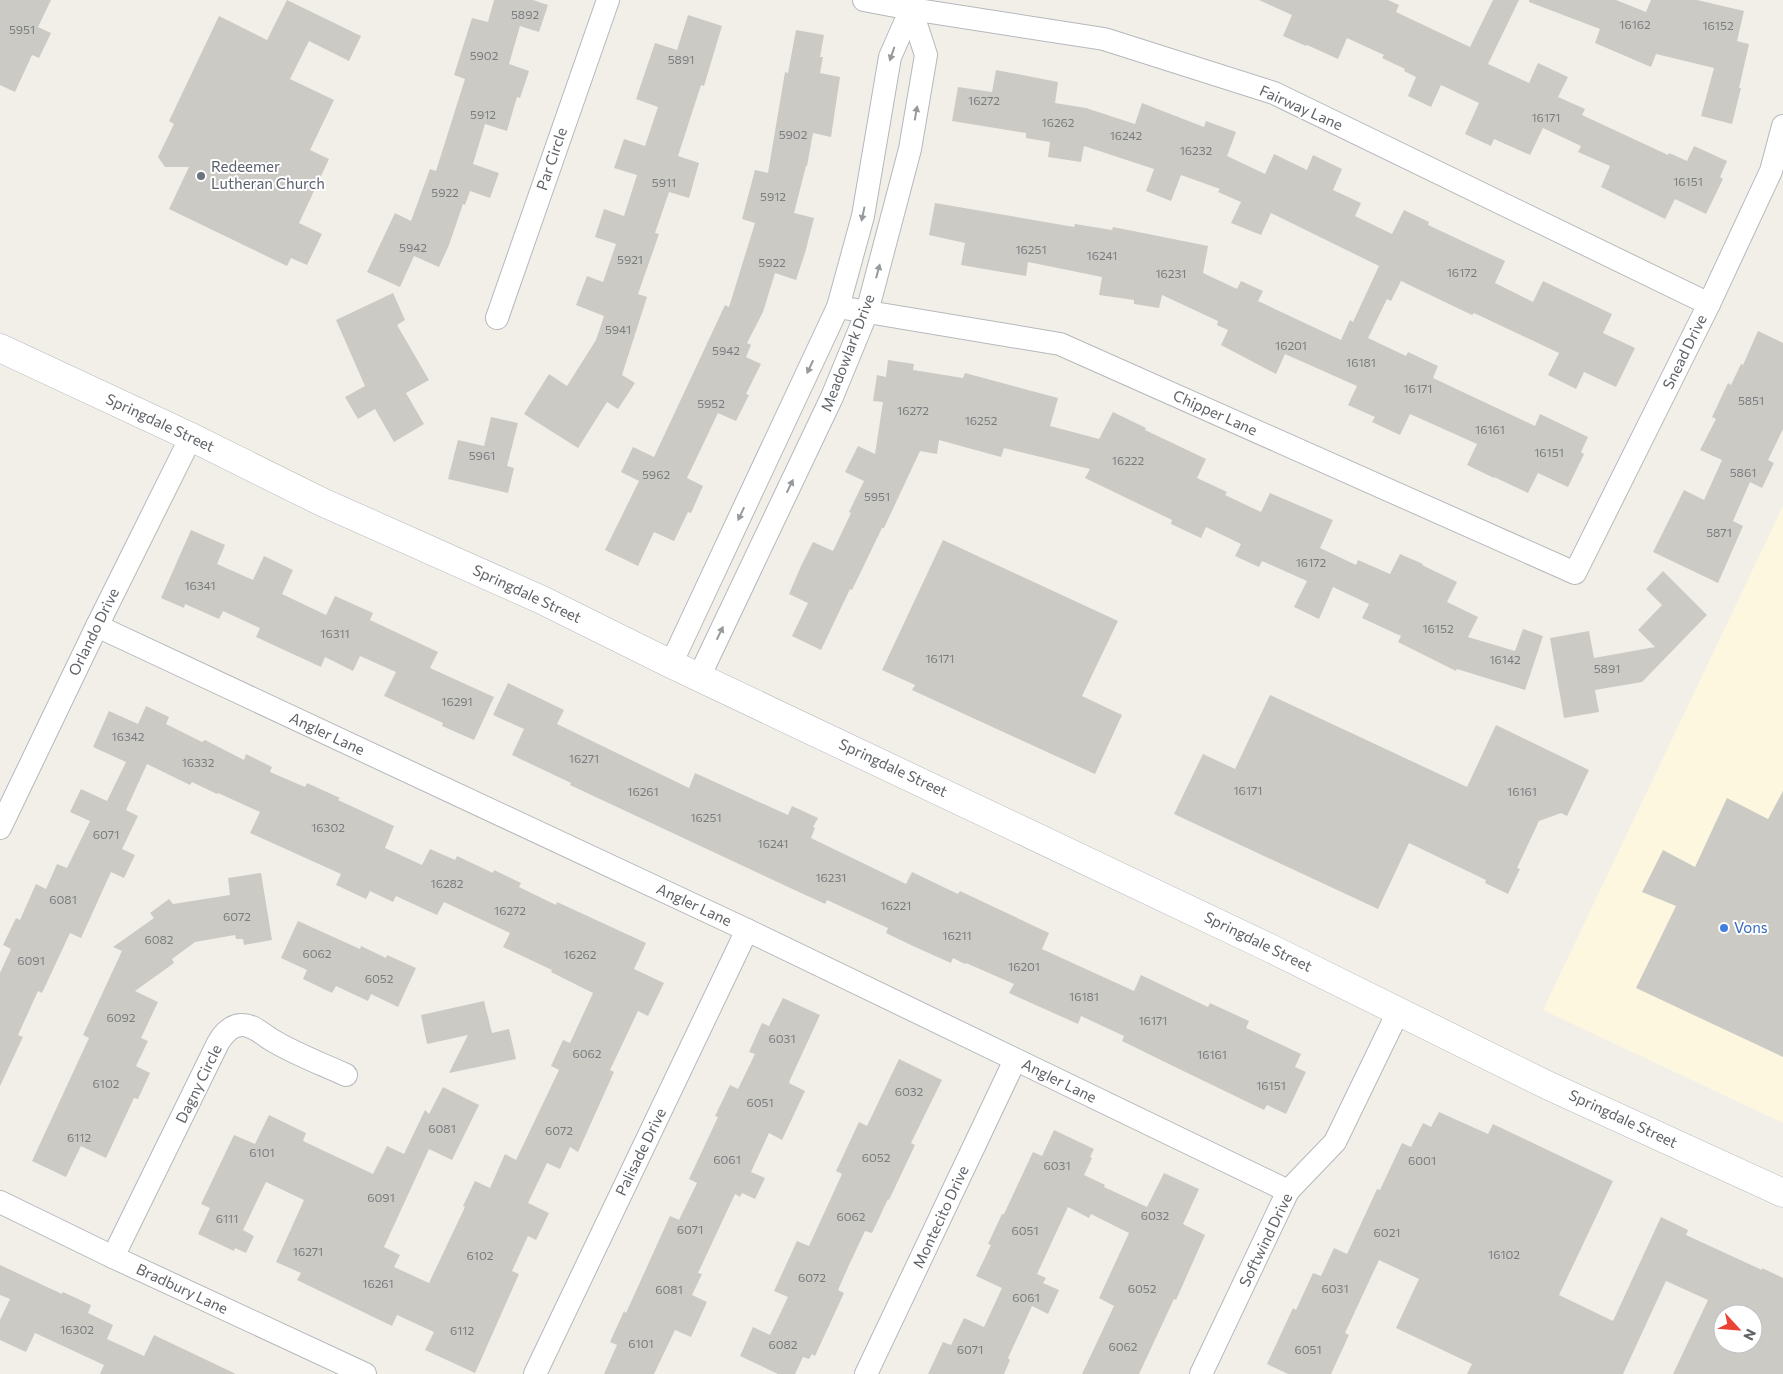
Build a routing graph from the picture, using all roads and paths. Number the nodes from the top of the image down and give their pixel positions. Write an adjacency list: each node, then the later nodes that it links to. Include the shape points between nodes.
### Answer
1 (608, 0): 8 (street, Par Circle)
2 (864, 0): 3 (street, Fairway Lane)
3 (912, 5): 5 (street, Fairway Lane, via 1104,39 1274,93); 6 (street, Meadowlark Drive, one-way to 6, via 890,56 863,216); 7 (street, Meadowlark Drive, one-way to 3, via 910,149 926,55)
4 (1783, 126): 5 (street, Snead Drive, via 1771,171)
5 (1709, 304): 11 (street, Snead Drive)
6 (838, 306): 7 (street, Chipper Lane); 13 (street, Meadowlark Drive, one-way to 13)
7 (867, 312): 11 (street, Chipper Lane, via 1060,344); 14 (street, Meadowlark Drive, one-way to 7, via 832,397)
8 (497, 318)
9 (0, 348): 10 (main road, Springdale Street)
10 (190, 437): 12 (street, Orlando Drive); 13 (main road, Springdale Street, via 322,502 542,600)
11 (1575, 573)
12 (97, 626): 15 (street, Orlando Drive); 16 (street, Angler Lane)
13 (671, 664): 14 (main road, Springdale Street)
14 (699, 676): 17 (main road, Springdale Street)
15 (0, 828)
16 (747, 930): 18 (street, Angler Lane); 25 (street, Palisade Drive)
17 (1399, 1010): 20 (street, Softwind Drive, via 1335,1142); 21 (main road, Springdale Street, via 1547,1084)
18 (1015, 1060): 20 (street, Angler Lane); 26 (street, Montecito Drive)
19 (346, 1075): 23 (street, Dagny Circle, via 250,1026 242,1024 223,1035)
20 (1288, 1192): 27 (street, Softwind Drive)
21 (1783, 1193)
22 (0, 1202): 23 (street, Bradbury Lane)
23 (113, 1257): 24 (street, Bradbury Lane)
24 (365, 1374)
25 (535, 1374)
26 (866, 1374)
27 (1201, 1374)

